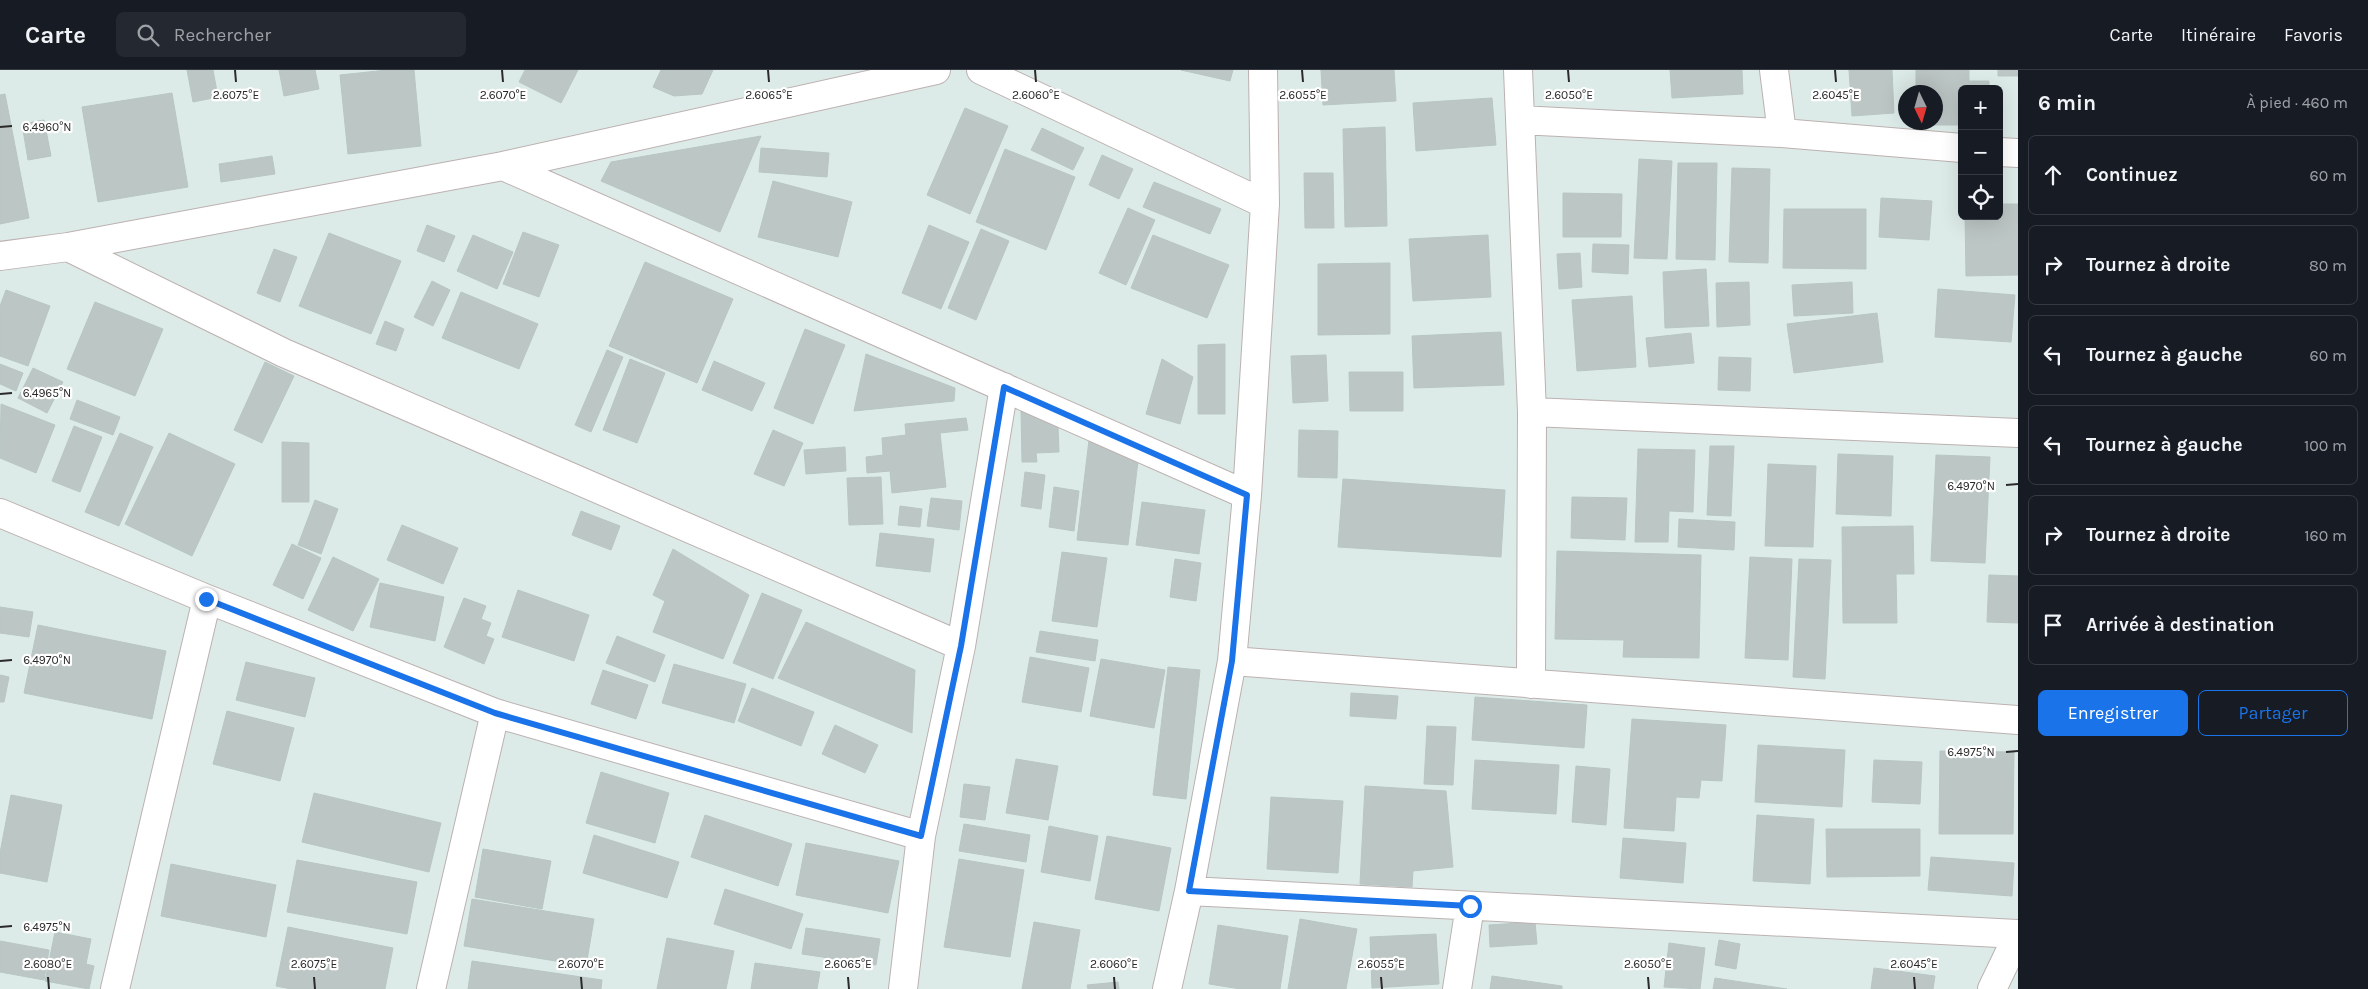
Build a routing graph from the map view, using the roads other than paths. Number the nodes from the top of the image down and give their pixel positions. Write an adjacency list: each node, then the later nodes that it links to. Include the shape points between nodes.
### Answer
1 (936, 70): 11 (street)
2 (981, 70): 12 (street)
3 (1263, 70): 12 (street)
4 (1518, 70): 6 (street)
5 (1774, 70): 7 (street)
6 (1520, 120): 7 (street); 16 (street)
7 (1782, 133): 8 (street)
8 (1958, 148)
9 (2003, 152): 10 (street)
10 (2018, 153)
11 (502, 166): 13 (street); 15 (street)
12 (1265, 204): 18 (street)
13 (68, 247): 14 (street); 21 (street, via 284,353)
14 (0, 256)
15 (1004, 387): 18 (street); 21 (street)
16 (1532, 412): 17 (street); 23 (street)
17 (2018, 433)
18 (1247, 495): 22 (street)
19 (0, 512): 20 (street)
20 (206, 599): 24 (street); 30 (street)
21 (961, 646): 26 (street)
22 (1232, 661): 23 (street); 27 (street)
23 (1531, 684): 25 (street)
24 (495, 713): 26 (street); 31 (street)
25 (2018, 720)
26 (921, 836): 32 (street)
27 (1189, 891): 28 (street); 33 (street)
28 (1470, 906): 29 (street); 34 (street)
29 (2018, 935): 35 (street)
30 (115, 989)
31 (431, 989)
32 (903, 989)
33 (1167, 989)
34 (1457, 989)
35 (1992, 989)

